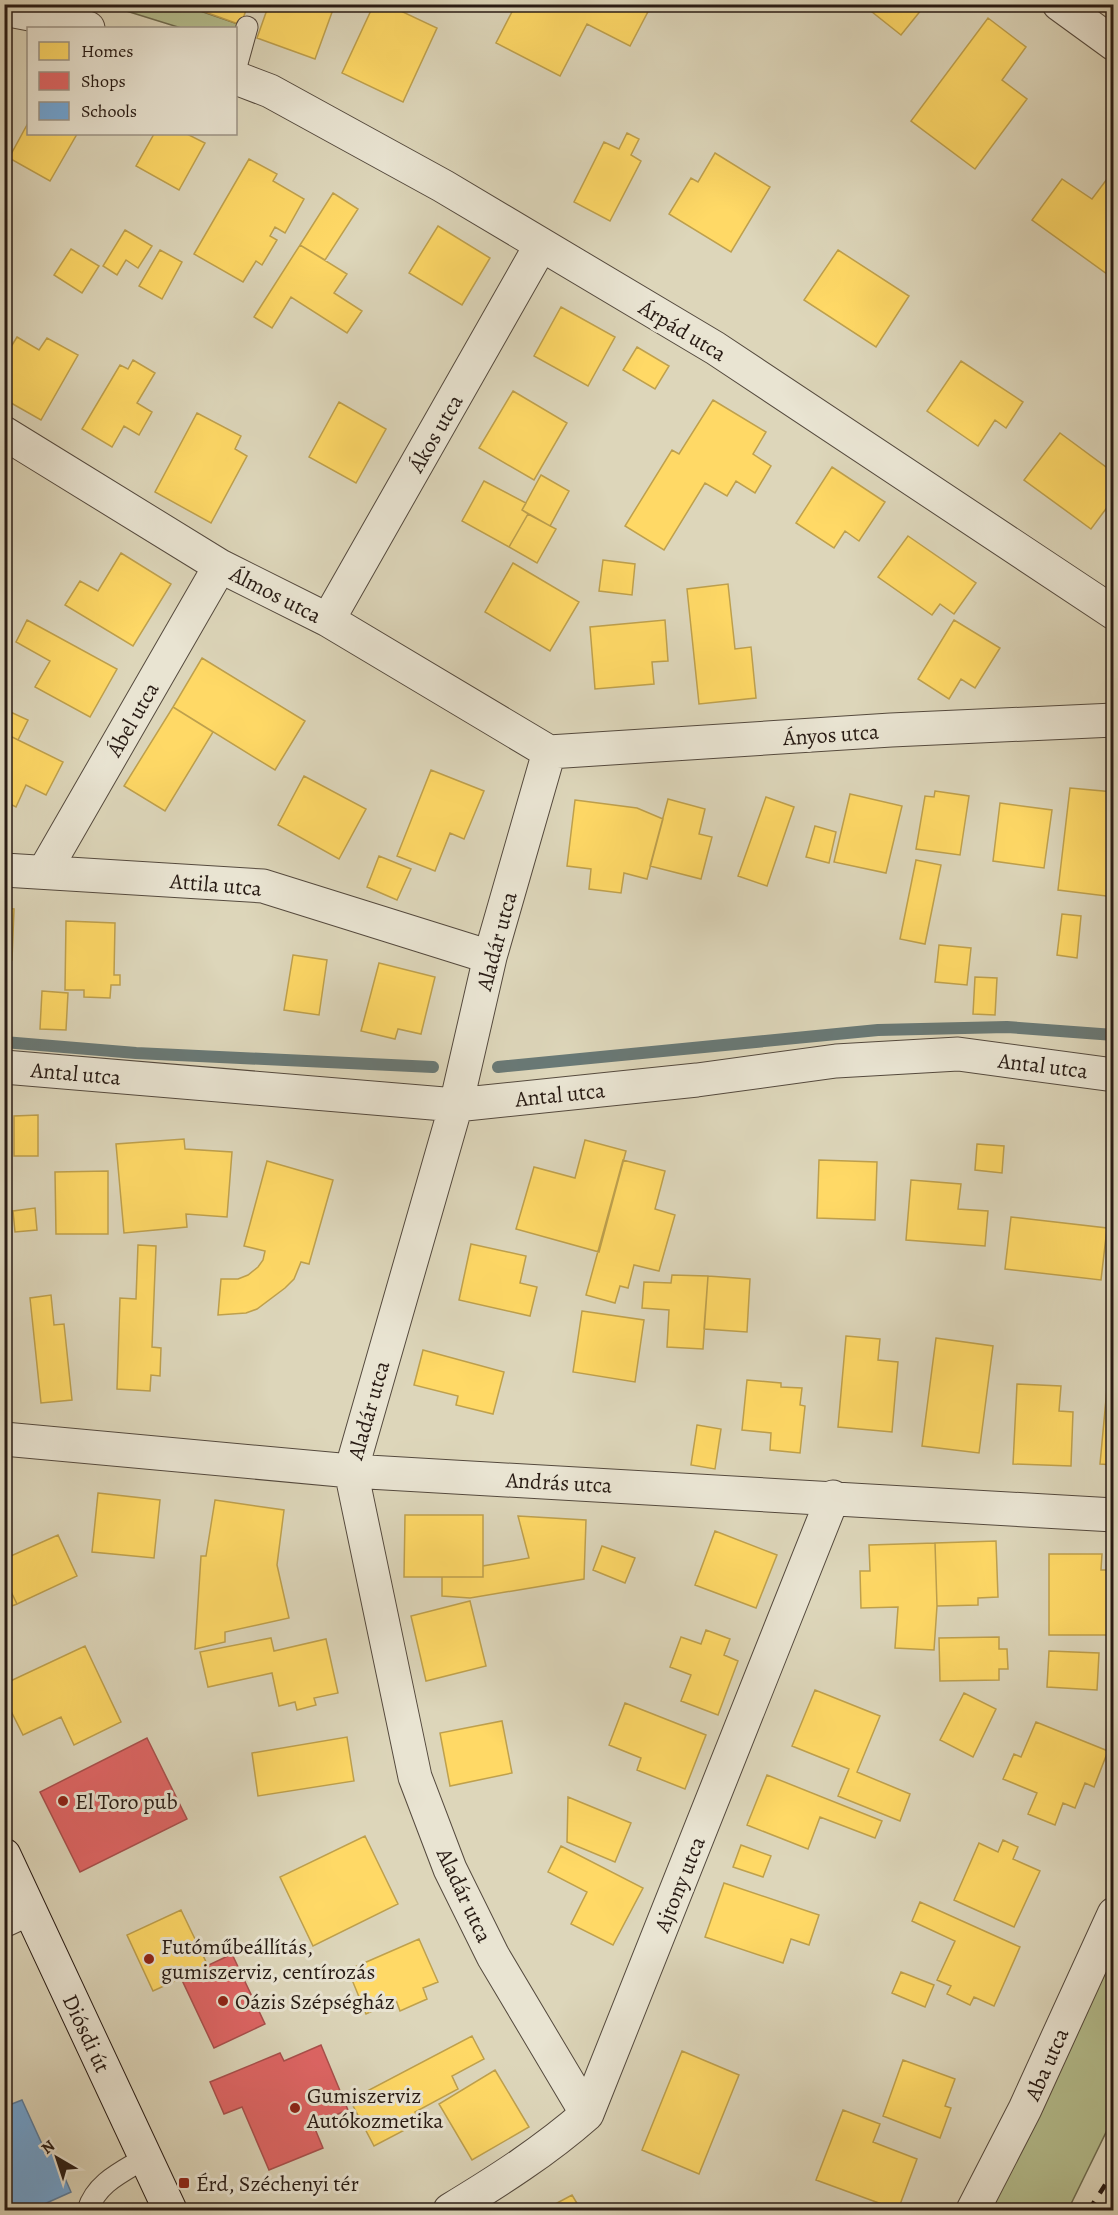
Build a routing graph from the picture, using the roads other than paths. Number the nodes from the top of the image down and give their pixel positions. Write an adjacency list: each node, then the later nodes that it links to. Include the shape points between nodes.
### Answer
1 (1059, 4): 5 (street)
2 (4, 9): 3 (street)
3 (85, 27)
4 (247, 27): 6 (lane)
5 (1113, 44)
6 (237, 63)
7 (237, 78): 8 (street, Árpád utca, via 270,91)
8 (541, 245): 11 (street, Árpád utca, via 715,348); 12 (street, Ákos utca)
9 (4, 433): 10 (street, Álmos utca)
10 (220, 566): 12 (street, Álmos utca); 16 (street, Ábel utca)
11 (1113, 613)
12 (328, 620): 14 (street, Álmos utca)
13 (1113, 720): 14 (street, Ányos utca)
14 (549, 752): 17 (street, Aladár utca)
15 (4, 870): 16 (street, Attila utca)
16 (44, 872): 17 (street, Attila utca, via 263,886)
17 (490, 957): 20 (street, Aladár utca)
18 (4, 1067): 20 (street, Antal utca)
19 (1113, 1075): 20 (street, Antal utca, via 958,1054 836,1062)
20 (456, 1105): 22 (street, Aladár utca)
21 (4, 1438): 22 (street, András utca)
22 (351, 1471): 23 (street, András utca); 28 (street, Aladár utca, via 415,1777 450,1869 493,1956)
23 (833, 1497): 24 (street, András utca); 28 (street, Ajtony utca)
24 (1113, 1515)
25 (4, 1855): 27 (street, Diósdi út)
26 (1113, 1914): 33 (street, Aba utca, via 1025,2109)
27 (18, 1921): 29 (street, Diósdi út)
28 (587, 2114): 32 (street, Ajtony utca, via 512,2172)
29 (145, 2158): 30 (lane, via 108,2180); 31 (street, Diósdi út)
30 (85, 2206)
31 (170, 2211)
32 (450, 2211)
33 (973, 2211)

